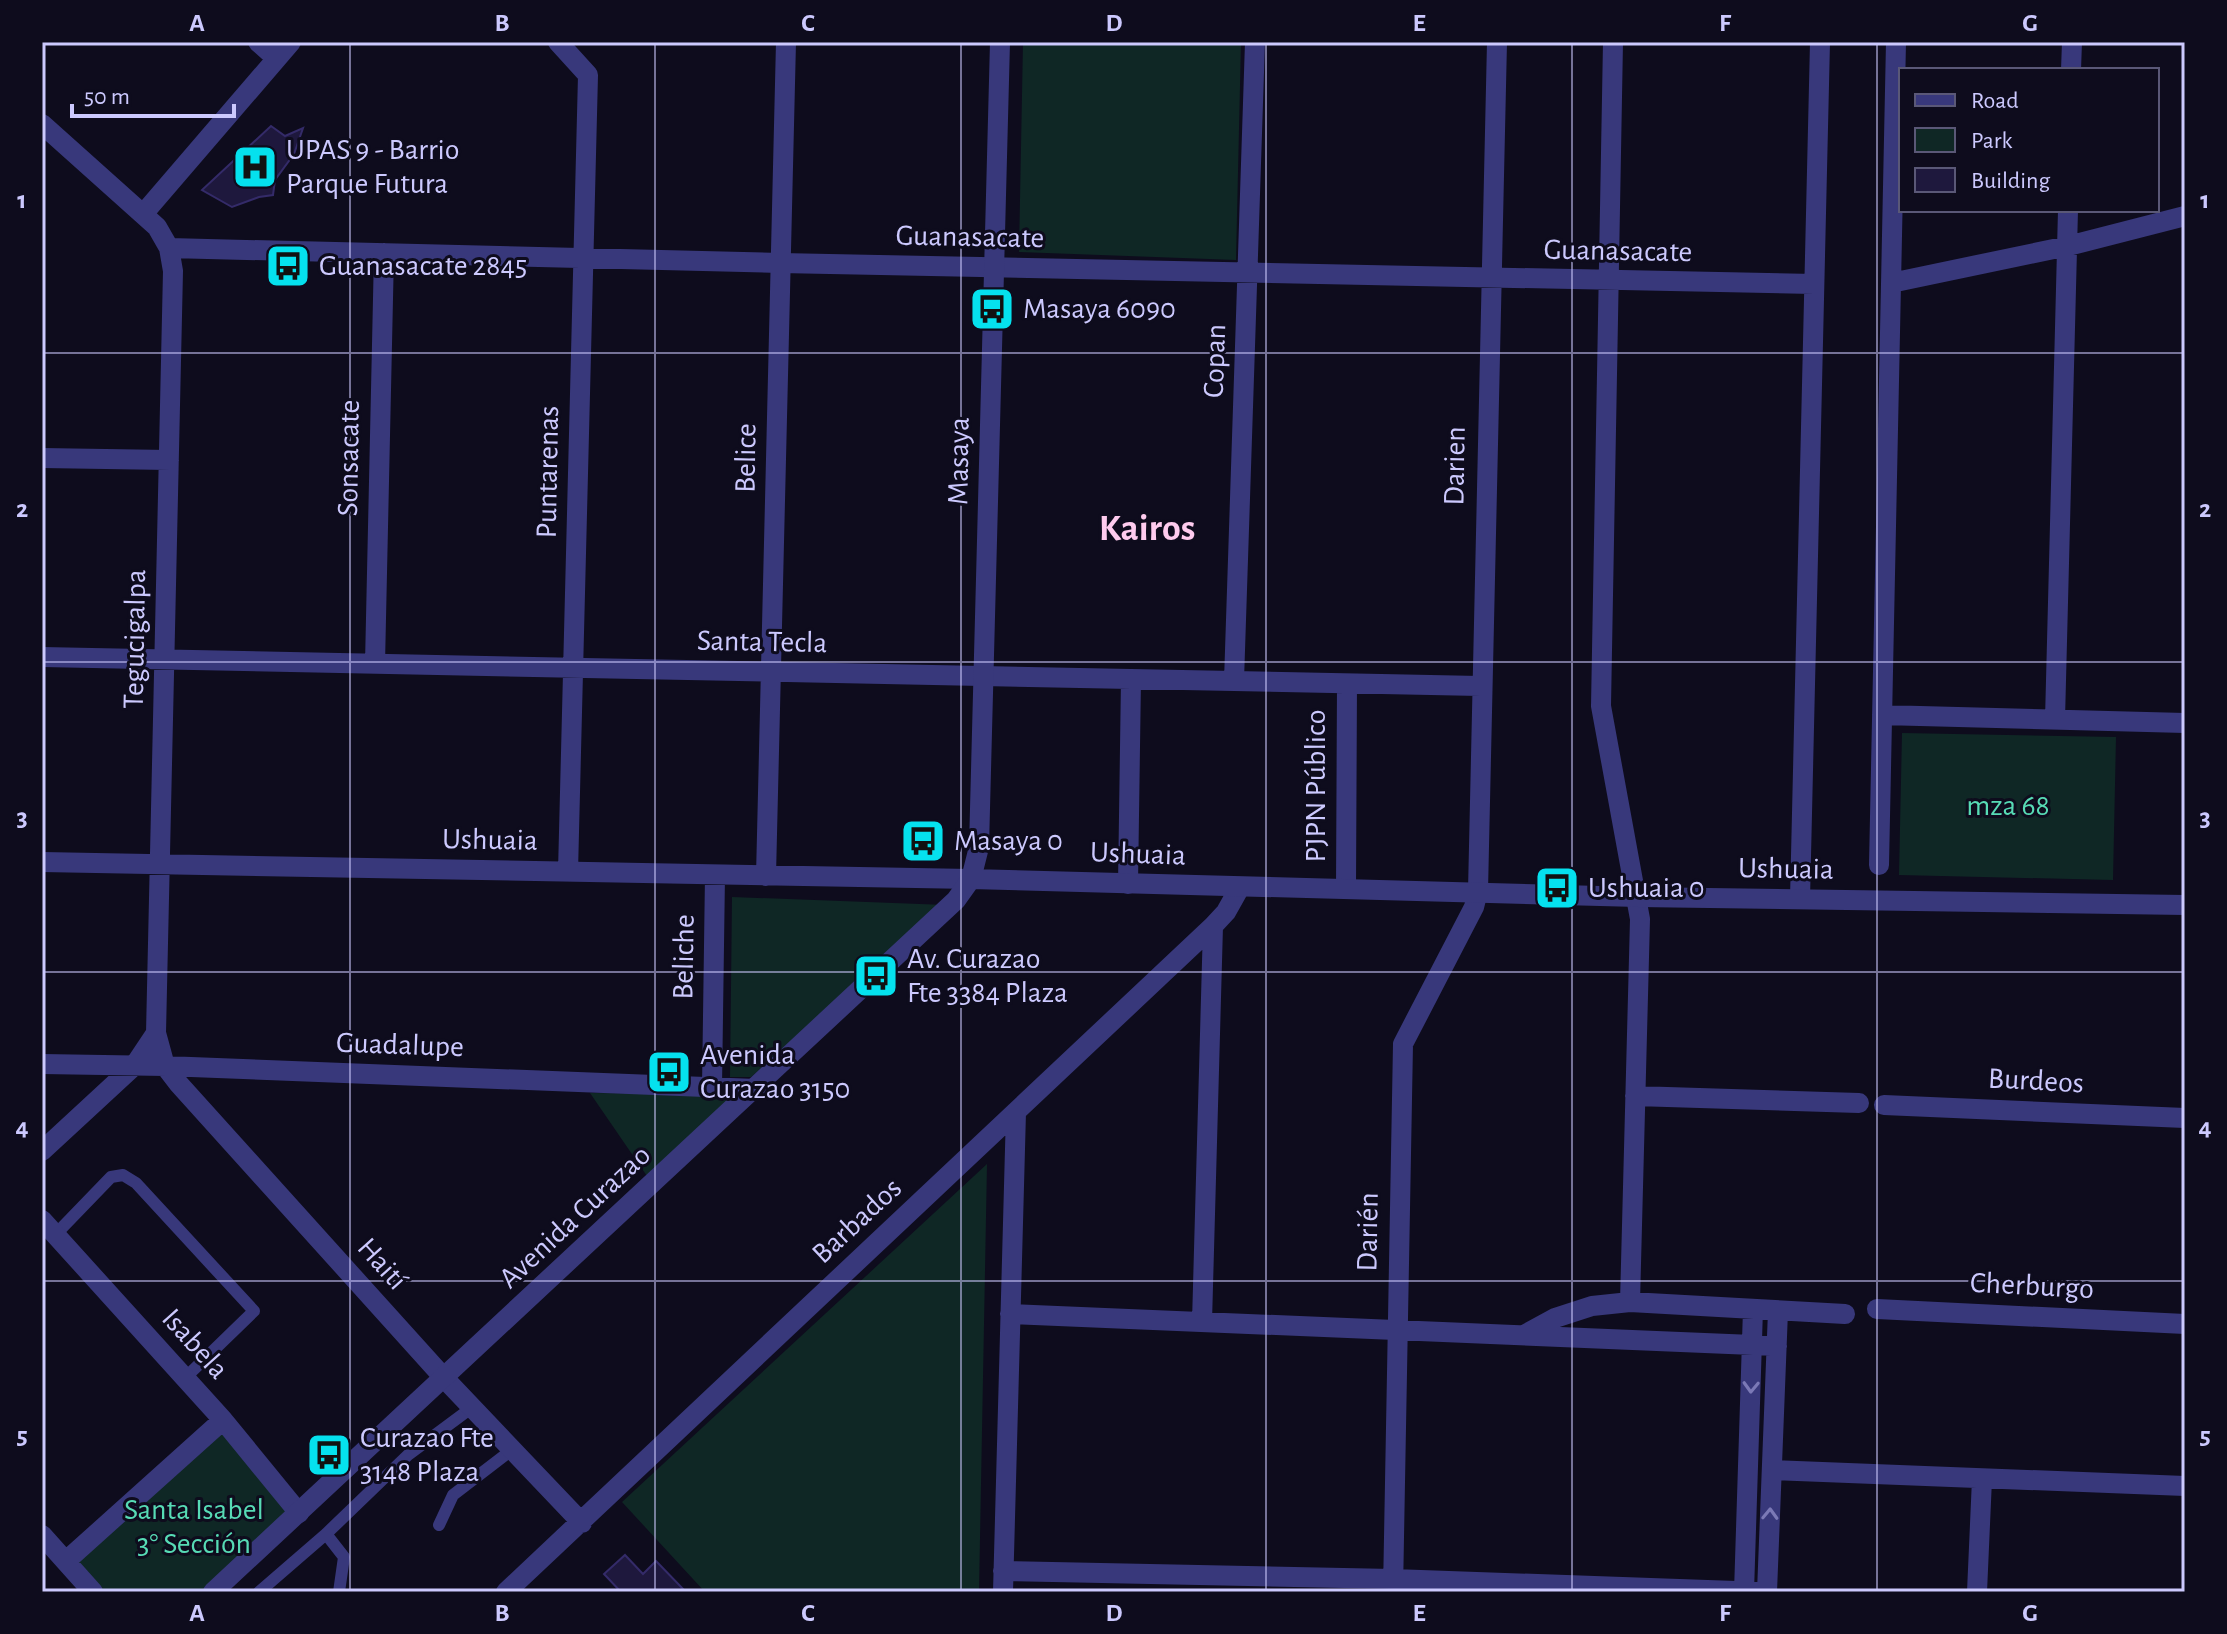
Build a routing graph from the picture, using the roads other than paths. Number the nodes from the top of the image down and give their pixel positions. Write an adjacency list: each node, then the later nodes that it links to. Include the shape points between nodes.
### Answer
1 (258, 42): 12 (street)
2 (291, 42): 12 (street)
3 (786, 42): 22 (street, Belice)
4 (1000, 42): 23 (street, Masaya)
5 (1255, 42): 24 (street, Copan)
6 (1497, 42): 25 (street, Darien)
7 (1613, 42): 26 (street)
8 (1820, 42): 28 (street)
9 (1896, 42): 27 (street)
10 (2072, 42): 13 (street)
11 (560, 43): 21 (street, Puntarenas, via 588,75)
12 (276, 58): 16 (street)
13 (2071, 68)
14 (42, 124): 16 (street)
15 (2068, 212): 18 (street)
16 (144, 213): 19 (street)
17 (2185, 216): 18 (street)
18 (2068, 246): 27 (street); 42 (street)
19 (169, 248): 20 (street, Guanasacate); 30 (street, Tegucigalpa)
20 (384, 253): 21 (street, Guanasacate); 33 (street, Sonsacate)
21 (583, 258): 22 (street, Guanasacate); 34 (street, Puntarenas)
22 (780, 263): 23 (street, Guanasacate); 35 (street, Belice)
23 (993, 268): 24 (street, Guanasacate); 36 (street, Masaya)
24 (1248, 272): 25 (street, Guanasacate); 38 (street, Copan)
25 (1490, 278): 26 (street, Guanasacate); 40 (street, Darien)
26 (1607, 282): 28 (street, Guanasacate); 55 (street, via 1601,706)
27 (1891, 283): 41 (street)
28 (1814, 284): 56 (street)
29 (42, 458): 30 (street)
30 (169, 460): 32 (street, Tegucigalpa)
31 (42, 657): 32 (street, Santa Tecla)
32 (165, 659): 33 (street, Santa Tecla); 45 (street, Tegucigalpa)
33 (375, 664): 34 (street, Santa Tecla)
34 (573, 668): 35 (street, Santa Tecla); 47 (street, Puntarenas)
35 (772, 672): 36 (street, Santa Tecla); 49 (street, Belice)
36 (985, 676): 37 (street, Santa Tecla); 50 (street, Masaya, via 979,847)
37 (1131, 679): 38 (street, Santa Tecla); 51 (street)
38 (1234, 681): 39 (street, Santa Tecla)
39 (1347, 684): 40 (street, Santa Tecla); 53 (street, PJPN Público)
40 (1480, 686): 54 (street, Darien)
41 (1882, 715): 42 (street); 46 (street)
42 (2055, 720): 43 (street)
43 (2185, 723)
44 (42, 862): 45 (street, Ushuaia)
45 (160, 865): 47 (street, Ushuaia); 59 (street, Tegucigalpa)
46 (1879, 865)
47 (568, 872): 48 (street, Ushuaia)
48 (715, 875): 49 (street, Ushuaia); 63 (street, Beliche)
49 (766, 876): 50 (street, Ushuaia)
50 (971, 879): 51 (street, Ushuaia); 64 (street, Avenida Curazao, via 956,900)
51 (1128, 884): 52 (street, Ushuaia)
52 (1240, 887): 53 (street, Ushuaia); 58 (street, Barbados)
53 (1346, 888): 54 (street, Ushuaia)
54 (1478, 891): 55 (street, Ushuaia); 80 (street, Darién, via 1403,1044)
55 (1638, 897): 56 (street, Ushuaia); 65 (street)
56 (1800, 899): 57 (street, Ushuaia)
57 (2185, 905)
58 (1213, 926): 68 (street, Barbados); 78 (street)
59 (156, 1033): 61 (street); 62 (street, Haití)
60 (42, 1064): 61 (street, Guadalupe)
61 (134, 1066): 62 (street, Guadalupe); 70 (street)
62 (165, 1066): 63 (street, Guadalupe); 85 (street, Haití)
63 (712, 1087): 64 (street, Guadalupe)
64 (756, 1089): 85 (street, Avenida Curazao)
65 (1635, 1096): 66 (street); 72 (street)
66 (1859, 1103)
67 (1884, 1105): 69 (street, Burdeos)
68 (1016, 1112): 76 (street); 93 (street, Barbados)
69 (2185, 1118)
70 (42, 1151)
71 (49, 1228): 84 (street, Isabela); 84 (lane, via 111,1177 123,1175 254,1311)
72 (1630, 1302): 73 (street); 81 (street, via 1592,1306)
73 (1753, 1309): 75 (street); 82 (street)
74 (1877, 1309): 79 (street, Cherburgo)
75 (1778, 1311): 77 (street); 83 (street)
76 (1010, 1314): 78 (street); 98 (street)
77 (1845, 1314)
78 (1202, 1322): 80 (street)
79 (2185, 1324)
80 (1397, 1330): 81 (street); 99 (street, Darién)
81 (1524, 1335): 82 (street)
82 (1752, 1345): 83 (street); 106 (street, one-way to 106)
83 (1777, 1346): 89 (street)
84 (185, 1378): 87 (street, Isabela)
85 (445, 1379): 86 (street, Haití); 92 (street, Avenida Curazao)
86 (474, 1406): 88 (street, Haití); 95 (lane, via 408,1455)
87 (223, 1420): 92 (street, Isabela); 97 (street)
88 (513, 1449): 93 (street, Haití); 94 (lane, via 453,1495)
89 (1772, 1470): 90 (street); 106 (street, one-way to 89)
90 (1982, 1479): 91 (street); 107 (street)
91 (2185, 1486)
92 (299, 1513): 101 (street, Avenida Curazao)
93 (582, 1523): 104 (street, Barbados)
94 (439, 1525)
95 (326, 1534): 102 (lane); 103 (lane, via 344,1557)
96 (42, 1535): 97 (street)
97 (66, 1561): 100 (street)
98 (1003, 1571): 99 (street); 105 (street)
99 (1393, 1586): 106 (street)
100 (93, 1592)
101 (213, 1592)
102 (259, 1592)
103 (339, 1592)
104 (506, 1592)
105 (1003, 1592)
106 (1755, 1592)
107 (1977, 1592)

